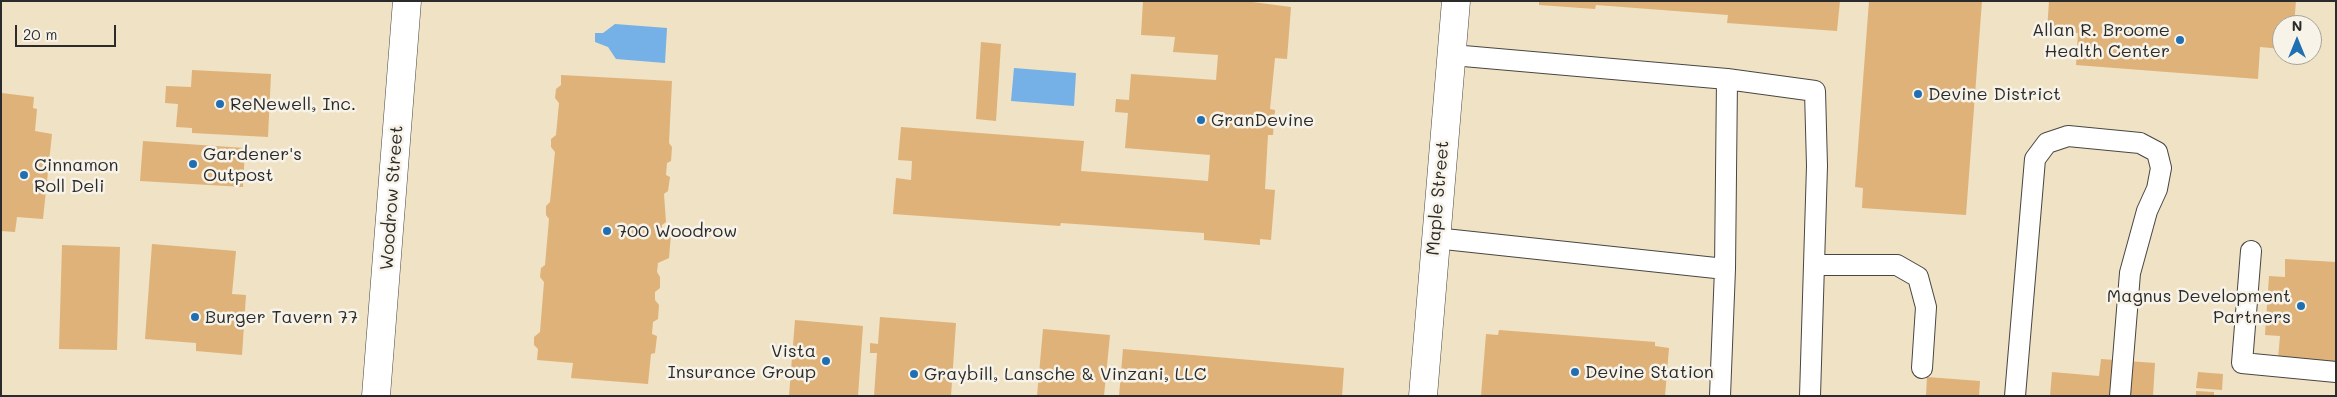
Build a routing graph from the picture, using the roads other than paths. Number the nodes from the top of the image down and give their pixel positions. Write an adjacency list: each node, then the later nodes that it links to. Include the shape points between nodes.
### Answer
1 (407, 1): 11 (street, Woodrow Street)
2 (1456, 1): 3 (street, Maple Street)
3 (1452, 55): 4 (lane); 5 (street, Maple Street)
4 (1727, 79): 7 (lane, via 1815,90); 8 (lane)
5 (1435, 238): 8 (lane); 12 (street, Maple Street)
6 (2251, 251): 10 (lane, via 2242,363)
7 (1814, 265): 9 (lane, via 1897,265 1918,277 1926,307); 14 (lane)
8 (1726, 269): 13 (lane)
9 (1922, 368)
10 (2336, 372)
11 (376, 396)
12 (1423, 396)
13 (1720, 396)
14 (1810, 396)
15 (2015, 396): 16 (lane, via 2035,159 2047,143 2068,136 2140,143 2157,152 2160,168 2157,188 2130,273)
16 (2120, 396)

